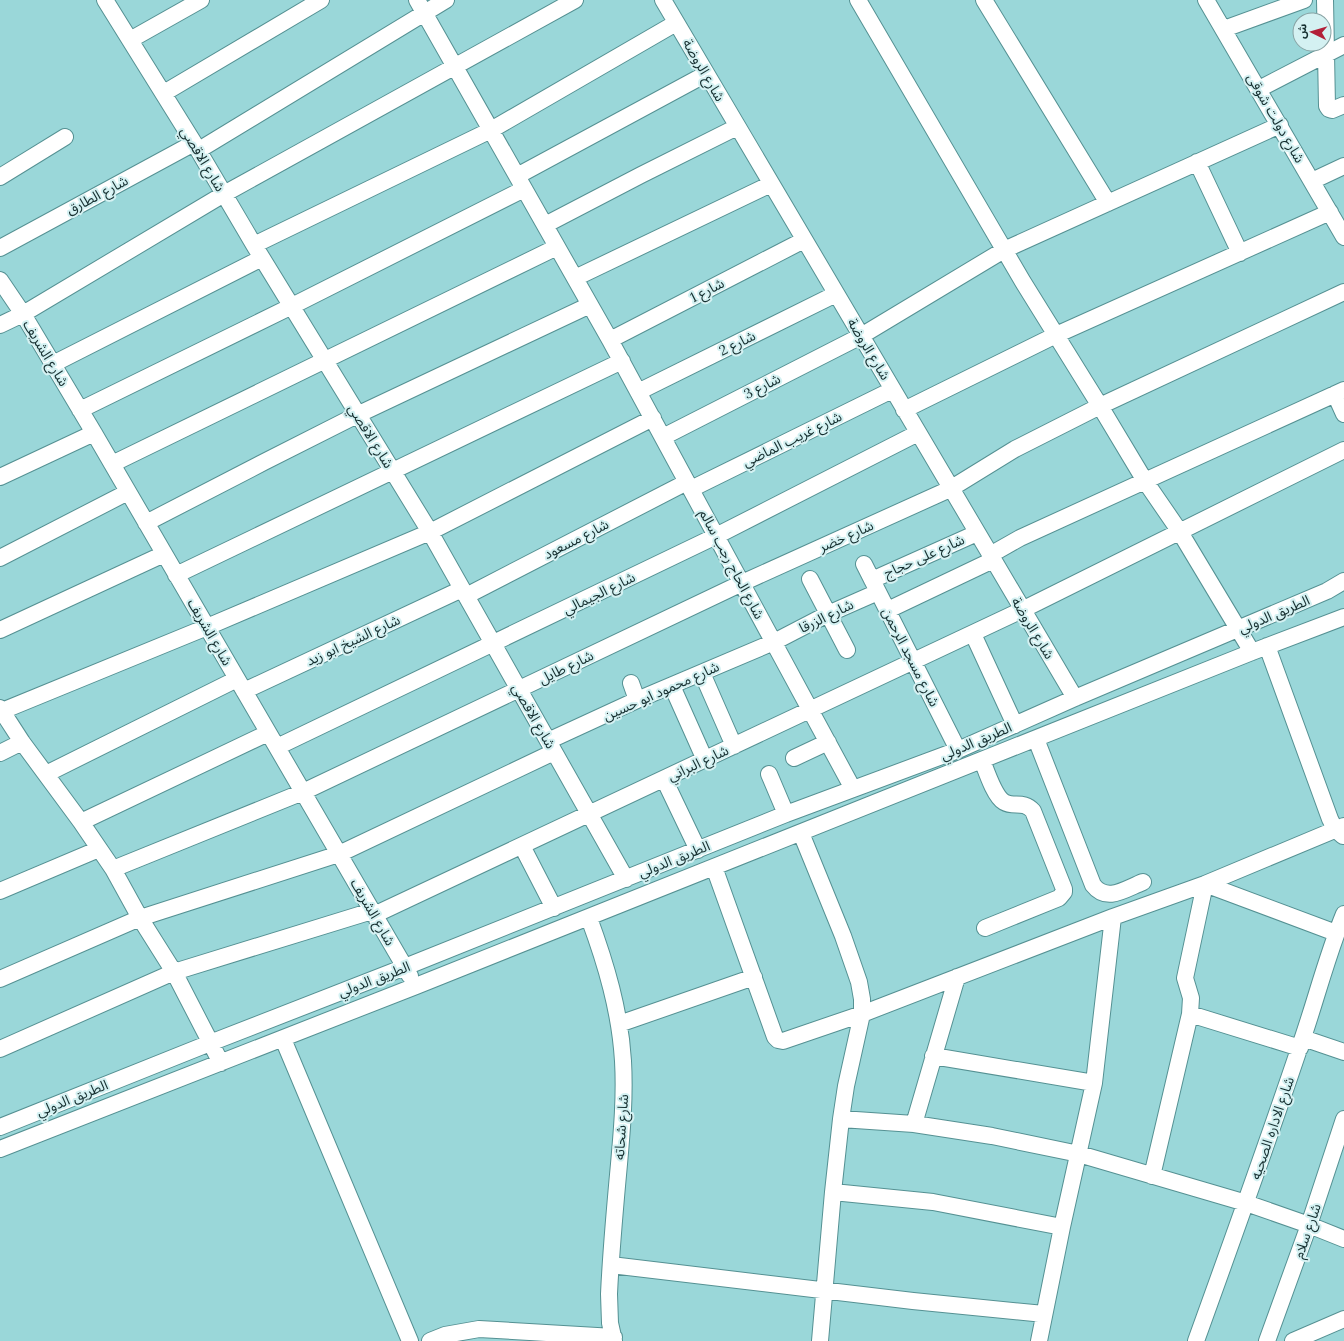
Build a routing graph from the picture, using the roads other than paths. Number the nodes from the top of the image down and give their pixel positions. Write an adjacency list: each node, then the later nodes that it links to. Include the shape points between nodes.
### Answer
1 (105, 0): 15 (street, شارع الاقصي)
2 (202, 0): 15 (street)
3 (321, 0): 21 (street)
4 (446, 0): 12 (street, شارع الطارق)
5 (575, 0): 18 (street)
6 (663, 0): 13 (street, شارع الروضة)
7 (858, 0): 42 (street)
8 (984, 0): 35 (street)
9 (1206, 0): 14 (street, شارع دولت شوقى)
10 (1304, 0): 14 (street)
11 (1325, 0): 17 (street)
12 (420, 7): 18 (street, شارع الحاج رجب سالم); 27 (street, شارع الطارق)
13 (676, 23): 19 (street, شارع الروضة); 25 (street)
14 (1224, 29): 20 (street, شارع دولت شوقى)
15 (130, 40): 21 (street, شارع الاقصي)
16 (1344, 46): 17 (street)
17 (1325, 55): 20 (street); 22 (street, via 1326,103 1332,110)
18 (455, 67): 25 (street, شارع الحاج رجب سالم); 34 (street)
19 (706, 74): 24 (street, شارع الروضة); 31 (street)
20 (1259, 89): 23 (street, شارع دولت شوقى)
21 (164, 93): 27 (street, شارع الاقصي)
22 (1344, 105)
23 (1280, 125): 28 (street, شارع 3); 32 (street, شارع دولت شوقى)
24 (737, 127): 33 (street, شارع الروضة); 37 (street)
25 (490, 130): 31 (street, شارع الحاج رجب سالم); 43 (street)
26 (65, 137): 30 (street)
27 (196, 146): 34 (street, شارع الاقصي); 41 (street, شارع الطارق)
28 (1198, 162): 35 (street, شارع 3); 44 (street)
29 (1344, 166): 32 (street)
30 (0, 177)
31 (521, 182): 37 (street, شارع الحاج رجب سالم); 50 (street)
32 (1312, 182): 36 (street, شارع دولت شوقى)
33 (771, 184): 39 (street, شارع الروضة); 45 (street)
34 (224, 194): 43 (street, شارع الاقصي); 51 (street)
35 (1108, 203): 42 (street, شارع 3)
36 (1330, 212): 38 (street, شارع دولت شوقى); 44 (street)
37 (545, 225): 40 (street, شارع الحاج رجب سالم)
38 (1344, 237)
39 (804, 240): 48 (street, شارع الروضة); 55 (street, شارع 1)
40 (557, 247): 45 (street, شارع الحاج رجب سالم); 56 (street)
41 (0, 248)
42 (1004, 250): 53 (street); 54 (street, شارع 3)
43 (258, 252): 50 (street, شارع الاقصي); 58 (street)
44 (1240, 253): 53 (street)
45 (575, 278): 49 (street, شارع الحاج رجب سالم)
46 (0, 280): 51 (street, شارع الشريف)
47 (1344, 292): 62 (street, شارع خضر)
48 (836, 294): 54 (street, شارع الروضة); 60 (street, شارع 2)
49 (590, 304): 55 (street, شارع الحاج رجب سالم); 66 (street)
50 (292, 306): 56 (street, شارع الاقصي); 63 (street)
51 (23, 314): 52 (street); 58 (street, شارع الشريف)
52 (0, 326)
53 (1056, 334): 62 (street); 64 (street)
54 (861, 336): 59 (street, شارع الروضة); 70 (street, شارع 3)
55 (610, 340): 57 (street, شارع الحاج رجب سالم)
56 (324, 360): 66 (street, شارع الاقصي); 72 (street)
57 (622, 361): 60 (street, شارع الحاج رجب سالم); 73 (street)
58 (53, 364): 63 (street, شارع الشريف)
59 (892, 390): 64 (street, شارع الروضة); 76 (street, شارع غريب الماضي)
60 (638, 392): 67 (street, شارع الحاج رجب سالم)
61 (1339, 392): 65 (street); 75 (street)
62 (1100, 406): 75 (street); 77 (street, شارع خضر, via 1015,449)
63 (80, 410): 68 (street, شارع الشريف)
64 (904, 410): 69 (street, شارع الروضة)
65 (1344, 414)
66 (358, 415): 73 (street, شارع الاقصي); 79 (street)
67 (653, 418): 70 (street, شارع الحاج رجب سالم); 80 (street)
68 (94, 433): 72 (street, شارع الشريف); 74 (street)
69 (918, 433): 77 (street, شارع الروضة); 83 (street, شارع الجيمالي)
70 (662, 436): 76 (street, شارع الحاج رجب سالم)
71 (1344, 450): 81 (street, شارع البراني)
72 (112, 464): 78 (street, شارع الشريف)
73 (393, 472): 80 (street, شارع الاقصي); 88 (street)
74 (0, 477)
75 (1145, 481): 81 (street); 85 (street, via 1020,538)
76 (689, 485): 83 (street, شارع الحاج رجب سالم); 93 (street, شارع مسعود)
77 (950, 489): 82 (street, شارع الروضة); 91 (street, شارع خضر)
78 (128, 492): 79 (street, شارع الشريف); 86 (street)
79 (146, 523): 84 (street, شارع الشريف)
80 (430, 532): 93 (street, شارع الاقصي); 98 (street)
81 (1180, 532): 95 (street, شارع البراني); 99 (street)
82 (976, 533): 85 (street, شارع الروضة); 92 (street, شارع على حجاج)
83 (716, 536): 91 (street, شارع الحاج رجب سالم); 103 (street, شارع الجيمالي)
84 (164, 554): 88 (street, شارع الشريف); 100 (street)
85 (991, 557): 94 (street); 95 (street, شارع الروضة)
86 (0, 558)
87 (864, 564): 92 (street, شارع مسجد الرحمن)
88 (176, 575): 98 (street, شارع الشريف)
89 (810, 578): 96 (street)
90 (1344, 581): 99 (street, الطريق الدولي, via 1327,592)
91 (742, 583): 102 (street, شارع الحاج رجب سالم); 112 (street, شارع طايل)
92 (875, 586): 94 (street, شارع مسجد الرحمن); 96 (street, شارع الزرقا)
93 (464, 592): 103 (street, شارع الاقصي); 110 (street, شارع الشيخ ابو زيد)
94 (888, 610): 107 (street, شارع مسجد الرحمن)
95 (1022, 610): 101 (street, شارع البراني); 113 (street, شارع الروضة)
96 (828, 614): 102 (street, شارع الزرقا); 105 (street)
97 (1344, 617): 104 (street, الطريق الدولي)
98 (207, 627): 110 (street, شارع الشريف); 115 (street)
99 (1238, 629): 106 (street); 113 (street, الطريق الدولي)
100 (0, 630)
101 (973, 634): 107 (street, شارع البراني); 117 (street)
102 (774, 642): 108 (street, شارع محمود ابو حسين); 116 (street, شارع الحاج رجب سالم)
103 (493, 644): 112 (street, شارع الاقصي); 123 (street, شارع الجيمالي)
104 (1268, 646): 106 (street, الطريق الدولي); 139 (street, via 1330,819)
105 (847, 650)
106 (1252, 652): 119 (street, الطريق الدولي)
107 (914, 661): 116 (street, شارع البراني); 125 (street, شارع مسجد الرحمن)
108 (702, 673): 111 (street, شارع محمود ابو حسين); 122 (street)
109 (631, 683): 114 (street)
110 (240, 685): 118 (street, شارع الشريف); 130 (street, شارع الشيخ ابو زيد)
111 (672, 686): 114 (street, شارع محمود ابو حسين); 128 (street)
112 (519, 690): 124 (street, شارع الاقصي); 134 (street, شارع طايل)
113 (1075, 698): 117 (street, الطريق الدولي)
114 (638, 700): 124 (street, شارع محمود ابو حسين)
115 (1, 710): 120 (street)
116 (810, 710): 121 (street, شارع الحاج رجب سالم); 122 (street, شارع البراني)
117 (1015, 725): 125 (street, الطريق الدولي)
118 (268, 733): 123 (street, شارع الشريف); 138 (street)
119 (1036, 739): 129 (street, الطريق الدولي); 148 (street, via 1092,885 1102,893 1114,894)
120 (22, 742): 126 (street); 130 (street)
121 (828, 742): 127 (street); 133 (street, شارع الحاج رجب سالم)
122 (734, 746): 128 (street, شارع البراني)
123 (277, 747): 134 (street, شارع الشريف)
124 (551, 747): 137 (street, شارع الاقصي); 144 (street, شارع محمود ابو حسين)
125 (958, 750): 133 (street, الطريق الدولي)
126 (0, 752)
127 (794, 758)
128 (705, 760): 132 (street, شارع البراني)
129 (982, 760): 135 (street, الطريق الدولي); 158 (street, via 1000,799 1007,804 1026,805 1033,811 1064,889 1059,898)
130 (46, 774): 138 (street)
131 (769, 774): 136 (street)
132 (664, 779): 137 (street, شارع البراني); 143 (street)
133 (858, 787): 135 (street, شارع الحاج رجب سالم); 136 (street, الطريق الدولي)
134 (303, 792): 144 (street, شارع الشريف); 146 (street, شارع طايل)
135 (871, 804): 140 (street, الطريق الدولي)
136 (786, 814): 143 (street, الطريق الدولي)
137 (590, 815): 141 (street, شارع البراني); 147 (street, شارع الاقصي)
138 (81, 822): 142 (street)
139 (1341, 831): 149 (street)
140 (801, 833): 145 (street, الطريق الدولي); 166 (street, via 859,982)
141 (522, 846): 152 (street); 153 (street, شارع البراني)
142 (99, 849): 146 (street); 150 (street)
143 (698, 850): 147 (street, الطريق الدولي)
144 (339, 854): 153 (street, شارع الشريف); 156 (street, شارع محمود ابو حسين)
145 (714, 867): 151 (street, الطريق الدولي); 163 (street)
146 (113, 869): 156 (street)
147 (618, 882): 151 (street, شارع الاقصي); 152 (street, الطريق الدولي)
148 (1143, 882)
149 (1205, 884): 155 (street); 159 (street); 167 (street, via 1185,978 1190,998)
150 (0, 892)
151 (619, 905): 157 (street, الطريق الدولي)
152 (554, 908): 160 (street, الطريق الدولي)
153 (373, 913): 160 (street, شارع الشريف); 161 (street, شارع البراني)
154 (1344, 914): 159 (street, شارع الاداره الصحيه)
155 (1113, 916): 162 (street); 176 (street)
156 (140, 918): 161 (street); 164 (street, شارع محمود ابو حسين)
157 (589, 918): 165 (street, الطريق الدولي); 168 (street, شارع شحاته, via 604,959)
158 (985, 928)
159 (1336, 933): 171 (street, شارع الاداره الصحيه)
160 (405, 967): 165 (street, شارع الشريف); 170 (street, الطريق الدولي)
161 (174, 972): 170 (street); 172 (street, شارع البراني)
162 (957, 977): 166 (street); 174 (street)
163 (754, 978): 166 (street, via 778,1040 783,1041); 168 (street)
164 (0, 979)
165 (416, 986): 169 (street, الطريق الدولي)
166 (862, 1014): 177 (street)
167 (1190, 1014): 171 (street); 184 (street)
168 (619, 1024): 190 (street, شارع شحاته, via 624,1098)
169 (284, 1039): 175 (street, الطريق الدولي); 195 (street)
170 (210, 1043): 175 (street); 180 (street, الطريق الدولي)
171 (1301, 1043): 173 (street); 186 (street, شارع الاداره الصحيه)
172 (0, 1049)
173 (1344, 1052)
174 (933, 1056): 176 (street); 179 (street)
175 (221, 1064): 182 (street, الطريق الدولي)
176 (1094, 1083): 183 (street)
177 (841, 1119): 179 (street); 185 (street)
178 (1344, 1119): 181 (street, شارع سلام)
179 (914, 1124): 183 (street, via 992,1136)
180 (0, 1127)
181 (1339, 1148): 187 (street, شارع سلام)
182 (0, 1149)
183 (1079, 1154): 184 (street); 188 (street)
184 (1152, 1176): 186 (street)
185 (832, 1192): 188 (street, via 933,1202); 191 (street)
186 (1246, 1203): 187 (street); 199 (street, شارع الاداره الصحيه)
187 (1309, 1225): 189 (street); 200 (street, شارع سلام)
188 (1062, 1227): 192 (street)
189 (1344, 1238)
190 (611, 1265): 191 (street); 194 (street, شارع شحاته, via 609,1308)
191 (824, 1291): 192 (street); 197 (street)
192 (1044, 1314): 198 (street)
193 (1344, 1319): 201 (street)
194 (614, 1339): 196 (street, via 479,1329 445,1335)
195 (410, 1341)
196 (430, 1341)
197 (820, 1341)
198 (1039, 1341)
199 (1196, 1341)
200 (1267, 1341)
201 (1293, 1341)

